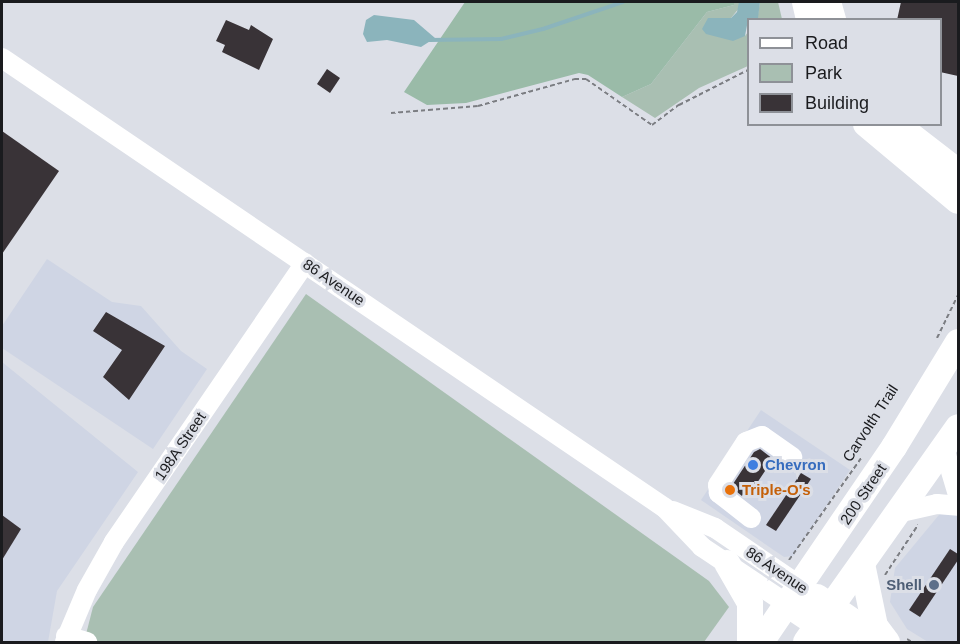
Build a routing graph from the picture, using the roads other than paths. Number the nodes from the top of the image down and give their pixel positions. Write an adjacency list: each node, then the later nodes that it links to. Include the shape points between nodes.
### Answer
1 (805, 2): 3 (main road)
2 (828, 2): 4 (main road)
3 (809, 18)
4 (832, 18)
5 (2, 58): 10 (street, 86 Avenue)
6 (868, 126): 9 (main road)
7 (899, 126): 8 (main road)
8 (958, 172)
9 (958, 201)
10 (305, 263): 17 (street, 86 Avenue); 24 (street, 198A Street, via 114,542)
11 (947, 341): 22 (main road, 200 Street, via 894,447)
12 (958, 427): 13 (main road)
13 (944, 448): 15 (street); 18 (main road)
14 (792, 457): 19 (street, via 762,436 746,442 718,485 719,493)
15 (958, 495)
16 (958, 506): 18 (street, via 937,504)
17 (665, 508): 20 (street, 86 Avenue, via 702,547); 22 (street, 86 Avenue, via 715,528)
18 (897, 513): 21 (main road)
19 (751, 518)
20 (726, 563): 22 (street, 86 Avenue); 26 (main road, via 750,603)
21 (862, 564): 23 (main road); 29 (main road, via 875,626)
22 (794, 595): 23 (main road, 86 Avenue); 27 (main road, 200 Street)
23 (818, 625): 28 (main road, 86 Avenue); 29 (main road, 86 Avenue)
24 (65, 639): 25 (street)
25 (87, 642)
26 (750, 642)
27 (761, 642)
28 (844, 642)
29 (885, 642)

